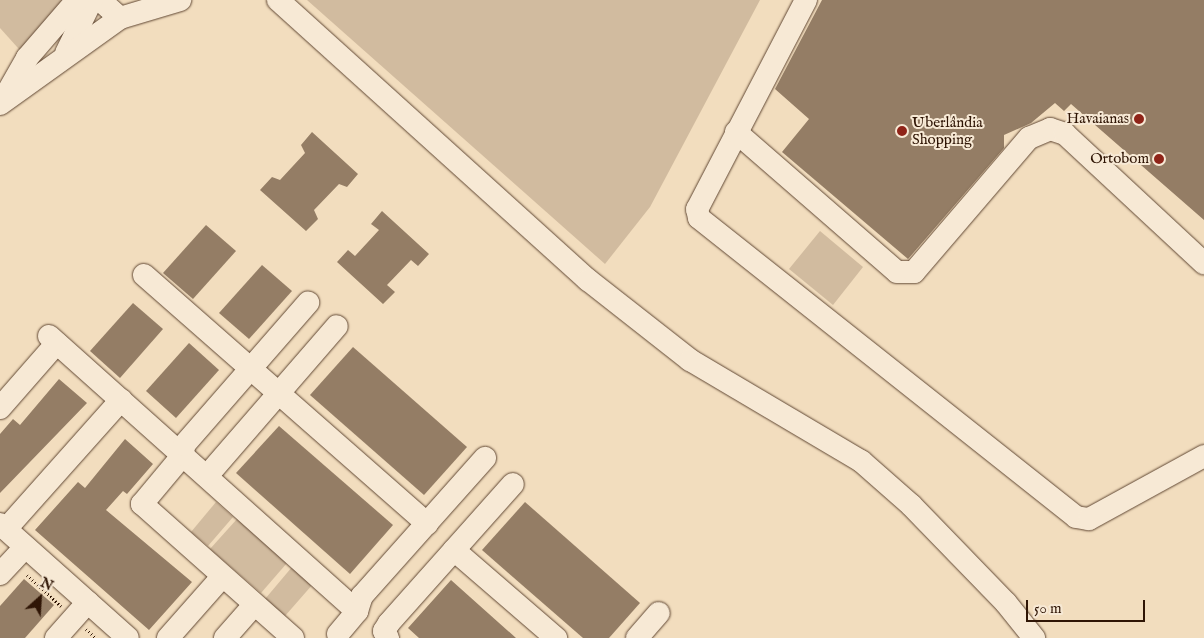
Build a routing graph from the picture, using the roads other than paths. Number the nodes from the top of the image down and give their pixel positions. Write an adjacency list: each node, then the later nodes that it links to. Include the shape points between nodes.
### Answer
1 (77, 0): 9 (street, via 27,58)
2 (92, 0): 8 (street)
3 (100, 0): 7 (street)
4 (180, 0): 7 (street)
5 (278, 0): 42 (street, via 596,286 690,360 860,461 912,505 1006,603)
6 (806, 0): 10 (street)
7 (120, 18): 8 (street)
8 (66, 54): 9 (street)
9 (2, 102)
10 (736, 132): 11 (street, via 897,272 914,272 1029,138 1050,129 1065,134); 20 (street, via 697,209 699,218 1076,517 1089,519)
11 (1204, 263)
12 (144, 275): 15 (street)
13 (308, 303): 15 (street)
14 (337, 326): 16 (street)
15 (252, 368): 16 (street); 19 (street, via 184,445)
16 (280, 393): 22 (street); 24 (street)
17 (121, 400): 18 (street, via 53,340); 19 (street); 25 (street)
18 (0, 408)
19 (183, 455): 22 (street); 28 (street, via 142,504)
20 (1204, 456)
21 (485, 458): 24 (street)
22 (206, 476): 31 (street)
23 (513, 484): 26 (street)
24 (427, 524): 31 (street, via 362,596)
25 (3, 527): 27 (street)
26 (454, 550): 39 (street, via 389,623 384,631); 40 (street)
27 (12, 561): 30 (street)
28 (222, 577): 29 (street); 36 (street)
29 (254, 605): 37 (street); 38 (street)
30 (81, 610): 34 (street); 35 (street)
31 (357, 611): 33 (street)
32 (659, 613): 41 (street)
33 (338, 637)
34 (56, 638)
35 (128, 638)
36 (168, 638)
37 (225, 638)
38 (293, 638)
39 (388, 638)
40 (556, 638)
41 (637, 638)
42 (1034, 638)

